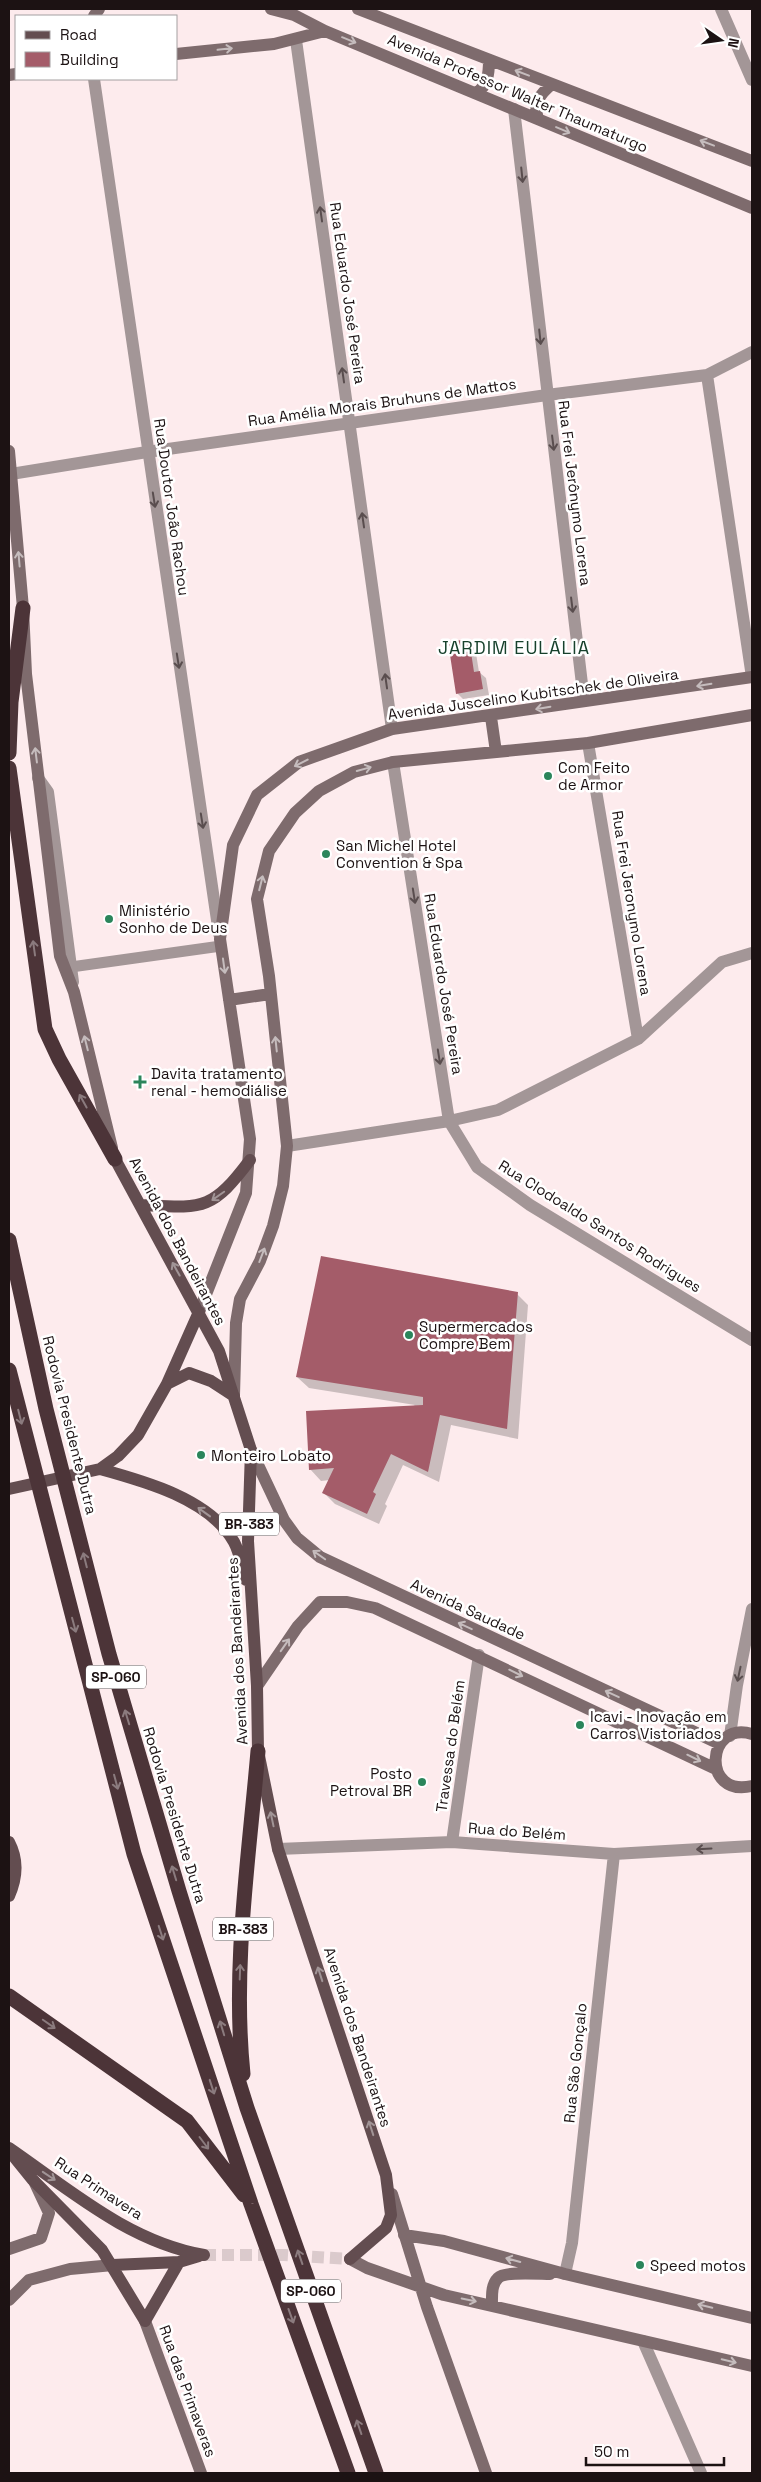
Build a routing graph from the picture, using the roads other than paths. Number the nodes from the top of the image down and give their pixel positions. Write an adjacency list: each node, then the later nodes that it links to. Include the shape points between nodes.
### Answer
1 (271, 9): 4 (main road, Avenida Professor Walter Thaumaturgo, via 294,15)
2 (358, 9): 7 (main road, Avenida Professor Walter Thaumaturgo)
3 (725, 10): 9 (street)
4 (325, 31): 5 (main road); 11 (main road, Avenida Professor Walter Thaumaturgo, one-way to 11)
5 (296, 40): 6 (main road, one-way to 5); 19 (street, Rua Eduardo José Pereira, one-way to 5)
6 (178, 54)
7 (489, 60): 10 (main road, Avenida Professor Walter Thaumaturgo, one-way to 7); 11 (main road, via 487,79)
8 (94, 80): 21 (street, Rua Doutor João Rachou)
9 (752, 80)
10 (552, 84): 13 (main road, via 537,102); 14 (main road, Avenida Professor Walter Thaumaturgo, one-way to 10)
11 (476, 93): 12 (main road, Avenida Professor Walter Thaumaturgo)
12 (514, 109): 13 (main road, Avenida Professor Walter Thaumaturgo); 18 (street, Rua Frei Jerônymo Lorena, one-way to 18)
13 (538, 119): 15 (main road, Avenida Professor Walter Thaumaturgo, one-way to 15)
14 (752, 161)
15 (752, 208)
16 (752, 352): 17 (street, Rua Amélia Morais Bruhuns de Mattos)
17 (707, 375): 18 (street, Rua Amélia Morais Bruhuns de Mattos); 24 (street)
18 (547, 395): 19 (street, Rua Amélia Morais Bruhuns de Mattos); 25 (street, Rua Frei Jerônymo Lorena, one-way to 25)
19 (350, 423): 21 (street, Rua Amélia Morais Bruhuns de Mattos); 28 (street, Rua Eduardo José Pereira, one-way to 19)
20 (9, 451): 22 (main road, Avenida dos Bandeirantes)
21 (147, 452): 22 (street, Rua Amélia Morais Bruhuns de Mattos); 37 (street, Rua Doutor João Rachou, one-way to 37)
22 (11, 474): 23 (main road, Avenida dos Bandeirantes, one-way to 22)
23 (23, 608): 31 (highway, via 11,702); 34 (main road, Avenida dos Bandeirantes, one-way to 23, via 26,674)
24 (752, 677): 25 (main road, Avenida Juscelino Kubitschek de Oliveira, one-way to 25)
25 (584, 701): 27 (main road, Avenida Juscelino Kubitschek de Oliveira, one-way to 27)
26 (752, 715): 29 (main road)
27 (491, 716): 28 (main road, Avenida Juscelino Kubitschek de Oliveira); 30 (main road)
28 (392, 729): 37 (main road, Avenida Juscelino Kubitschek de Oliveira, one-way to 37, via 299,762 257,795 233,845)
29 (588, 743): 30 (main road); 43 (street, Rua Frei Jeronymo Lorena)
30 (496, 752): 32 (main road)
31 (9, 753)
32 (393, 762): 41 (main road, one-way to 32, via 257,899 269,851 295,813 320,792 354,772); 44 (street, Rua Eduardo José Pereira, one-way to 44)
33 (9, 768): 35 (highway)
34 (38, 778): 39 (street, Avenida dos Bandeirantes, via 48,792); 40 (main road, Avenida dos Bandeirantes, via 60,956)
35 (15, 809): 36 (highway); 46 (highway, one-way to 35, via 45,1029)
36 (9, 825)
37 (221, 943): 39 (lane); 42 (main road, Avenida Juscelino Kubitschek de Oliveira, one-way to 42)
38 (752, 953): 43 (street, via 722,962)
39 (71, 967): 40 (street, Avenida dos Bandeirantes)
40 (74, 992): 46 (main road, Avenida dos Bandeirantes, one-way to 40)
41 (270, 994): 42 (main road); 45 (main road, one-way to 41)
42 (229, 1000): 47 (main road, Avenida Juscelino Kubitschek de Oliveira, via 250,1140)
43 (638, 1039): 44 (street, via 498,1110)
44 (449, 1121): 45 (street); 51 (street, Rua Clodoaldo Santos Rodrigues, via 477,1167 530,1205)
45 (287, 1146): 54 (main road, one-way to 45, via 236,1323 240,1299 260,1261 273,1226 283,1186)
46 (115, 1159): 48 (main road, Avenida dos Bandeirantes)
47 (250, 1160): 48 (main road, one-way to 48, via 229,1188 213,1200 190,1207); 50 (main road, Avenida Juscelino Kubitschek de Oliveira, via 246,1193)
48 (141, 1205): 50 (main road, Avenida dos Bandeirantes, one-way to 48)
49 (9, 1240): 75 (highway, Rodovia Presidente Dutra / SP-060, one-way to 49, via 109,1654 46,1409)
50 (199, 1312): 53 (main road, Avenida Juscelino Kubitschek de Oliveira); 54 (main road, Avenida dos Bandeirantes, via 219,1351)
51 (752, 1340)
52 (9, 1370): 79 (highway, SP-060, one-way to 79, via 134,1854)
53 (168, 1384): 54 (main road, via 189,1373 211,1380); 56 (main road, Avenida Juscelino Kubitschek de Oliveira, via 138,1435)
54 (234, 1396): 55 (main road, Avenida dos Bandeirantes / BR-383)
55 (251, 1450): 58 (main road, Avenida dos Bandeirantes / BR-383, via 248,1541); 64 (main road, Avenida Saudade, one-way to 55, via 320,1557 297,1538 284,1520)
56 (100, 1469): 57 (main road); 58 (main road, one-way to 56, via 234,1542 215,1520 193,1504 150,1482)
57 (9, 1489)
58 (252, 1598): 61 (main road, Avenida dos Bandeirantes / BR-383)
59 (752, 1609): 63 (street, one-way to 63)
60 (479, 1655): 61 (main road, one-way to 60, via 298,1626 320,1602 346,1602 375,1608); 66 (main road, one-way to 66); 69 (street, Travessa do Belém)
61 (257, 1686): 65 (main road, Avenida dos Bandeirantes / BR-383)
62 (752, 1734): 63 (main road)
63 (730, 1736): 64 (main road)
64 (720, 1744): 66 (main road)
65 (258, 1751): 71 (main road, Avenida dos Bandeirantes, one-way to 65); 75 (highway, BR-383, one-way to 65, via 238,2029)
66 (716, 1769): 67 (main road, via 726,1783 735,1787)
67 (752, 1786)
68 (9, 1842): 73 (main road, via 17,1862)
69 (452, 1842): 71 (street, Rua do Belém); 72 (street, Rua do Belém)
70 (752, 1846): 72 (street, Rua do Belém, one-way to 72)
71 (278, 1849): 77 (main road, Avenida dos Bandeirantes, one-way to 71)
72 (614, 1854): 84 (street, Rua São Gonçalo, via 572,2243)
73 (9, 1896)
74 (9, 1996): 79 (highway, one-way to 79, via 187,2121)
75 (247, 2108): 94 (highway, Rodovia Presidente Dutra / SP-060, one-way to 75)
76 (9, 2149): 78 (main road, Rua Primavera); 82 (main road, Rua Primavera, one-way to 82, via 123,2226 180,2251 204,2255)
77 (386, 2174): 80 (main road, Avenida dos Bandeirantes); 85 (main road, Avenida dos Bandeirantes, via 391,2214 386,2228 350,2259)
78 (32, 2179): 81 (main road, via 49,2214 41,2238); 83 (main road, Rua Primavera)
79 (251, 2204): 93 (highway, SP-060, one-way to 93)
80 (404, 2235): 84 (main road, one-way to 80, via 444,2241); 85 (main road, Avenida dos Bandeirantes)
81 (9, 2249)
82 (179, 2262): 83 (main road); 89 (main road)
83 (113, 2265): 86 (main road, via 70,2268 29,2280); 89 (main road, Rua Primavera)
84 (565, 2274): 87 (main road, via 506,2275 498,2278 492,2289); 88 (main road, one-way to 84)
85 (422, 2288): 87 (main road, one-way to 87); 95 (main road, Avenida dos Bandeirantes)
86 (9, 2300)
87 (492, 2305): 90 (main road)
88 (752, 2318)
89 (145, 2321): 92 (main road, Rua das Primaveras)
90 (643, 2341): 91 (main road, one-way to 91); 96 (street)
91 (752, 2366)
92 (201, 2473)
93 (348, 2473)
94 (376, 2473)
95 (486, 2473)
96 (701, 2473)

